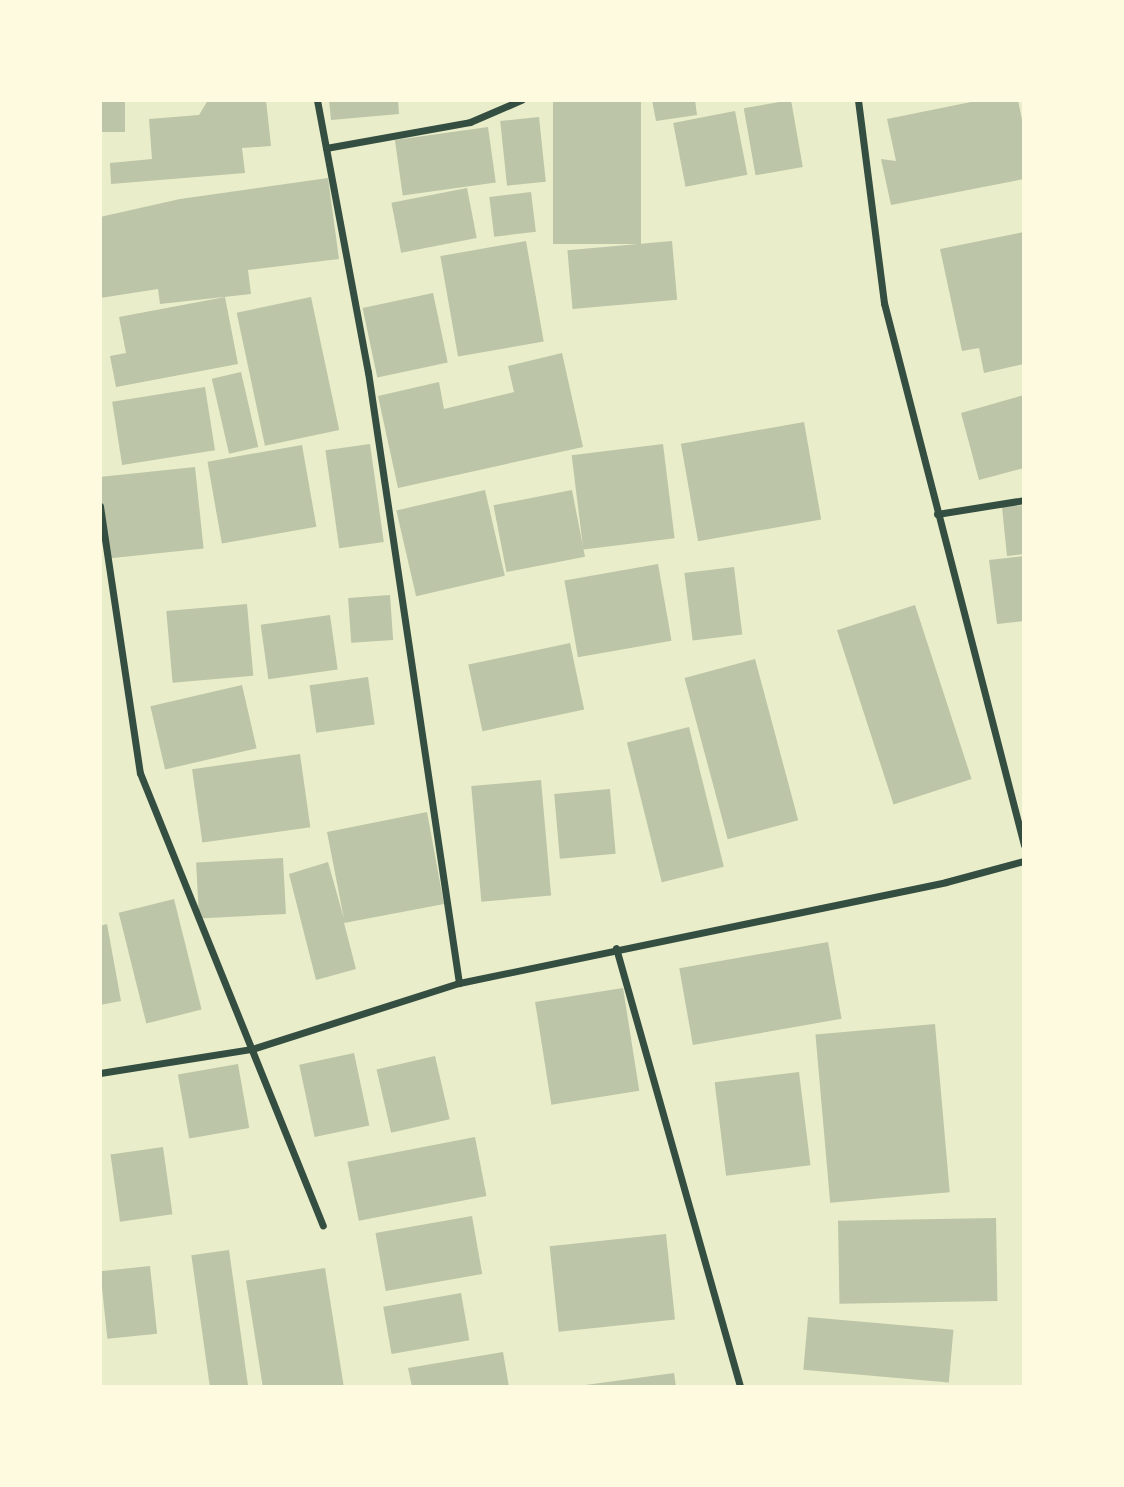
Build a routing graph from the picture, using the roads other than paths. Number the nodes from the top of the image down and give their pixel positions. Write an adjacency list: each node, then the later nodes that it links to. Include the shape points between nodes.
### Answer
1 (317, 100): 4 (street)
2 (521, 100): 4 (street, via 470,122)
3 (858, 100): 7 (street, via 884,303)
4 (326, 148): 11 (street, via 368,372)
5 (1024, 499): 7 (street)
6 (100, 506): 12 (street, via 140,773)
7 (937, 514): 8 (street)
8 (1024, 845)
9 (1024, 861): 10 (street, via 946,882)
10 (616, 948): 11 (street); 15 (street)
11 (459, 983): 12 (street)
12 (252, 1049): 13 (street); 14 (street)
13 (100, 1073)
14 (323, 1225)
15 (740, 1387)

